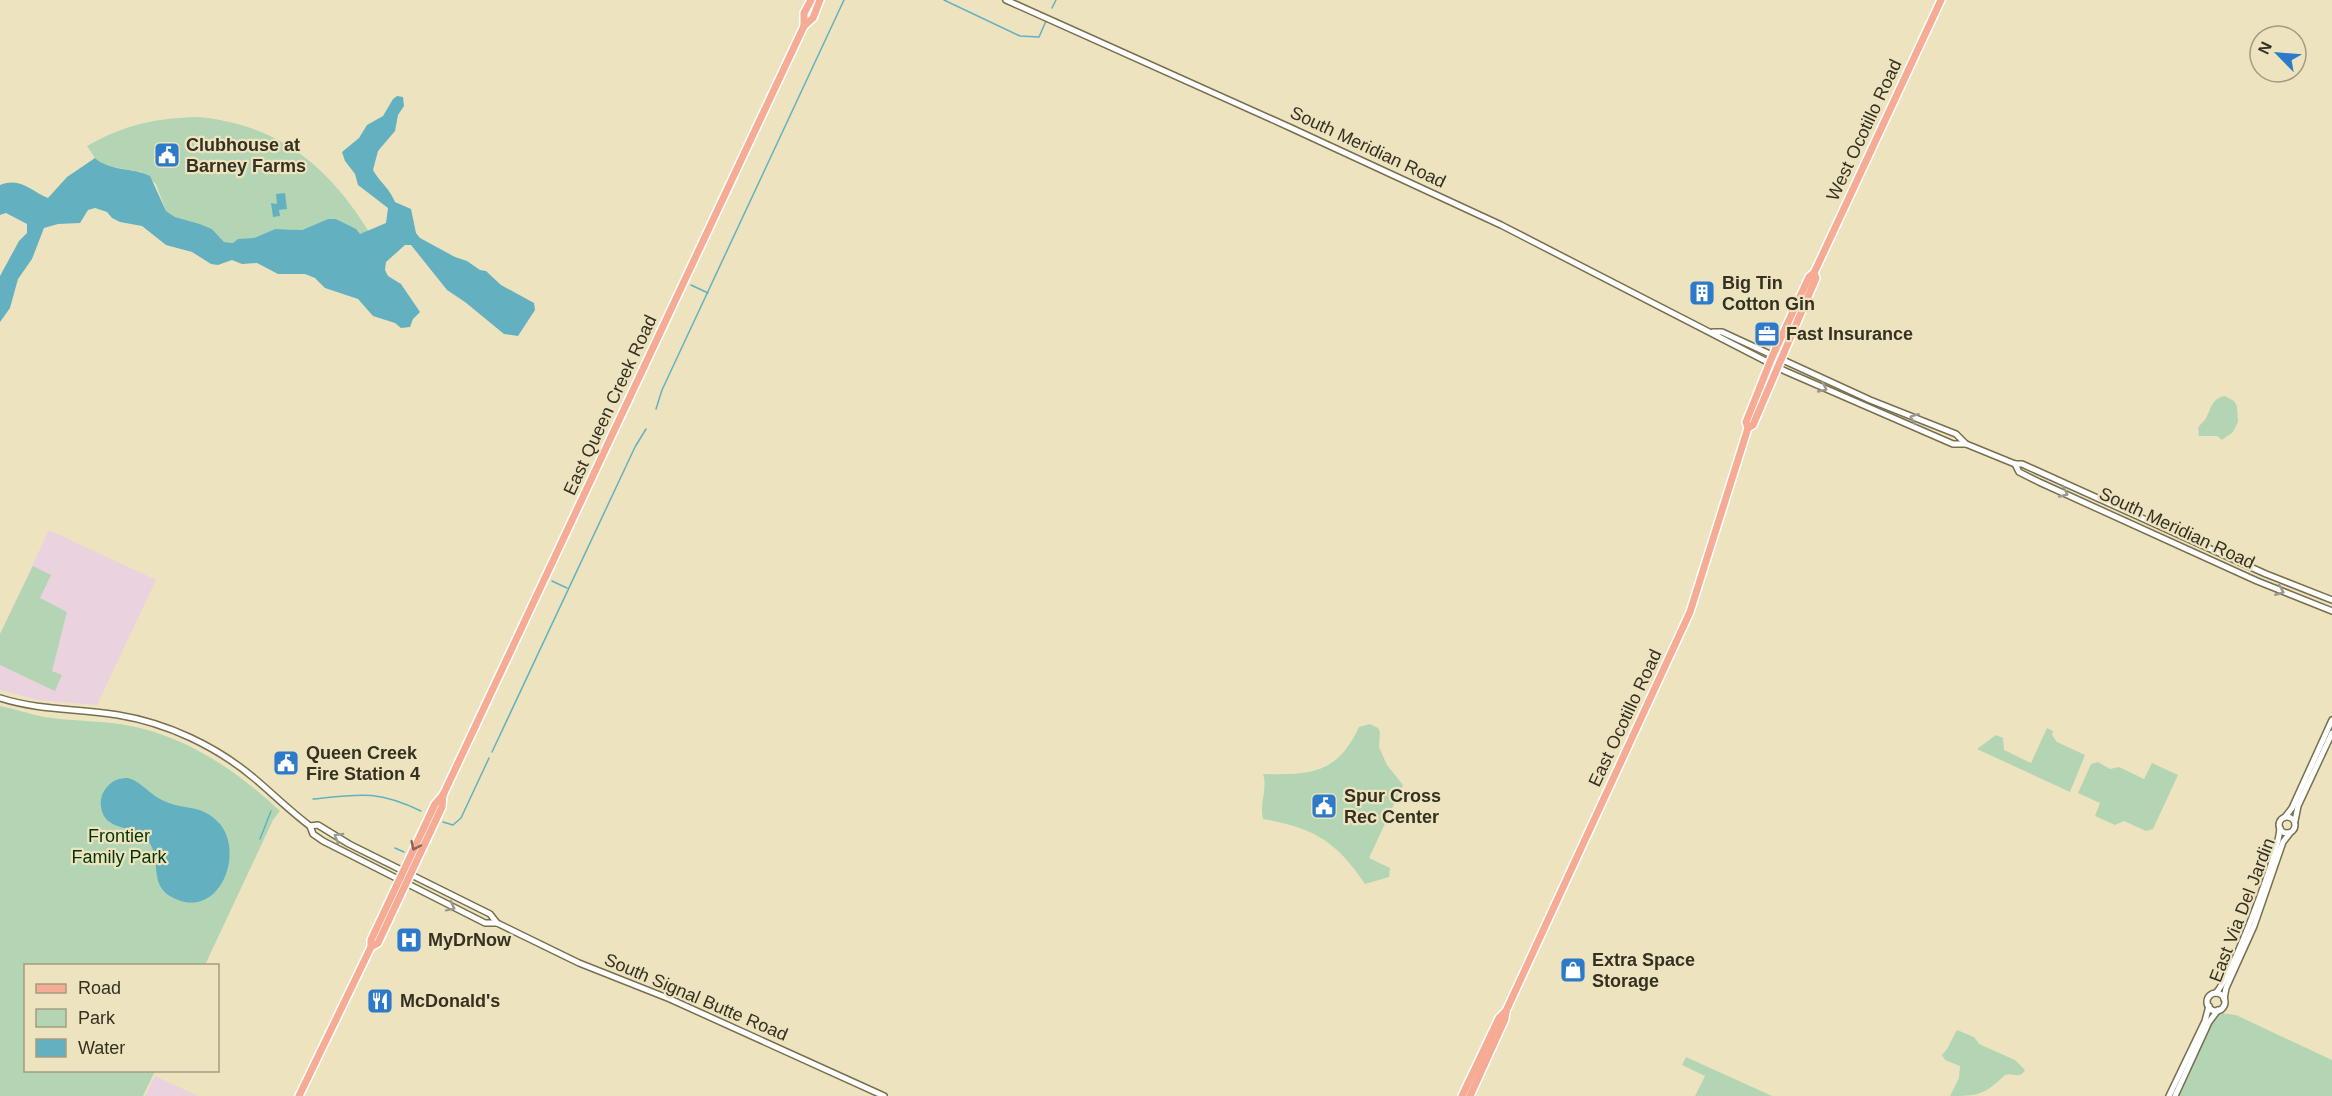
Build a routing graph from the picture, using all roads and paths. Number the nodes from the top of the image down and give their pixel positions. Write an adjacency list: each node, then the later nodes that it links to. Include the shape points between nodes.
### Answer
1 (811, 0): 5 (main road, East Queen Creek Road, via 804,13)
2 (820, 0): 5 (main road, East Queen Creek Road, via 813,18)
3 (1006, 0): 6 (street, South Meridian Road, via 1501,225)
4 (1941, 0): 6 (main road, West Ocotillo Road, via 1809,277)
5 (804, 27): 20 (main road, East Queen Creek Road, via 443,795 435,804)
6 (1775, 361): 7 (main road, West Ocotillo Road, via 1746,422); 8 (street, South Meridian Road, one-way to 6, via 1956,434); 8 (street, South Meridian Road, one-way to 8, via 1837,395 1953,444)
7 (1748, 429): 27 (main road, East Ocotillo Road, via 1690,612)
8 (1966, 444): 9 (street, South Meridian Road)
9 (2014, 464): 10 (street, South Meridian Road, via 2022,464); 11 (street, South Meridian Road, one-way to 11, via 2019,472 2039,482 2257,582)
10 (2332, 600)
11 (2332, 611)
12 (0, 698): 17 (street, South Signal Butte Road, via 43,709 118,715 184,735 242,768)
13 (2332, 720): 15 (street, East Via Del Jardin)
14 (2332, 733): 16 (street, East Via Del Jardin, via 2298,806)
15 (2285, 817): 16 (street); 18 (street)
16 (2295, 821): 19 (street)
17 (310, 826): 20 (street, South Signal Butte Road, one-way to 17, via 318,825); 21 (street, South Signal Butte Road, via 323,841)
18 (2280, 828): 19 (street); 23 (street, East Via Del Jardin, via 2248,924)
19 (2290, 832): 24 (street, East Via Del Jardin)
20 (407, 872): 21 (main road, East Queen Creek Road); 22 (street, South Signal Butte Road, via 490,914)
21 (403, 883): 22 (street, South Signal Butte Road, one-way to 22, via 485,923); 28 (main road, East Queen Creek Road, via 371,939 371,947)
22 (497, 923): 29 (street, South Signal Butte Road, via 579,963 670,999)
23 (2216, 993): 24 (street); 25 (street, via 2209,997)
24 (2224, 999): 26 (street, via 2224,1006)
25 (2209, 1006): 26 (street); 32 (street, East Via Del Jardin)
26 (2218, 1010): 32 (street, East Via Del Jardin)
27 (1506, 1011): 30 (main road, East Ocotillo Road); 31 (main road, East Ocotillo Road)
28 (299, 1096)
29 (884, 1096)
30 (1462, 1096)
31 (1470, 1096)
32 (2172, 1096)

